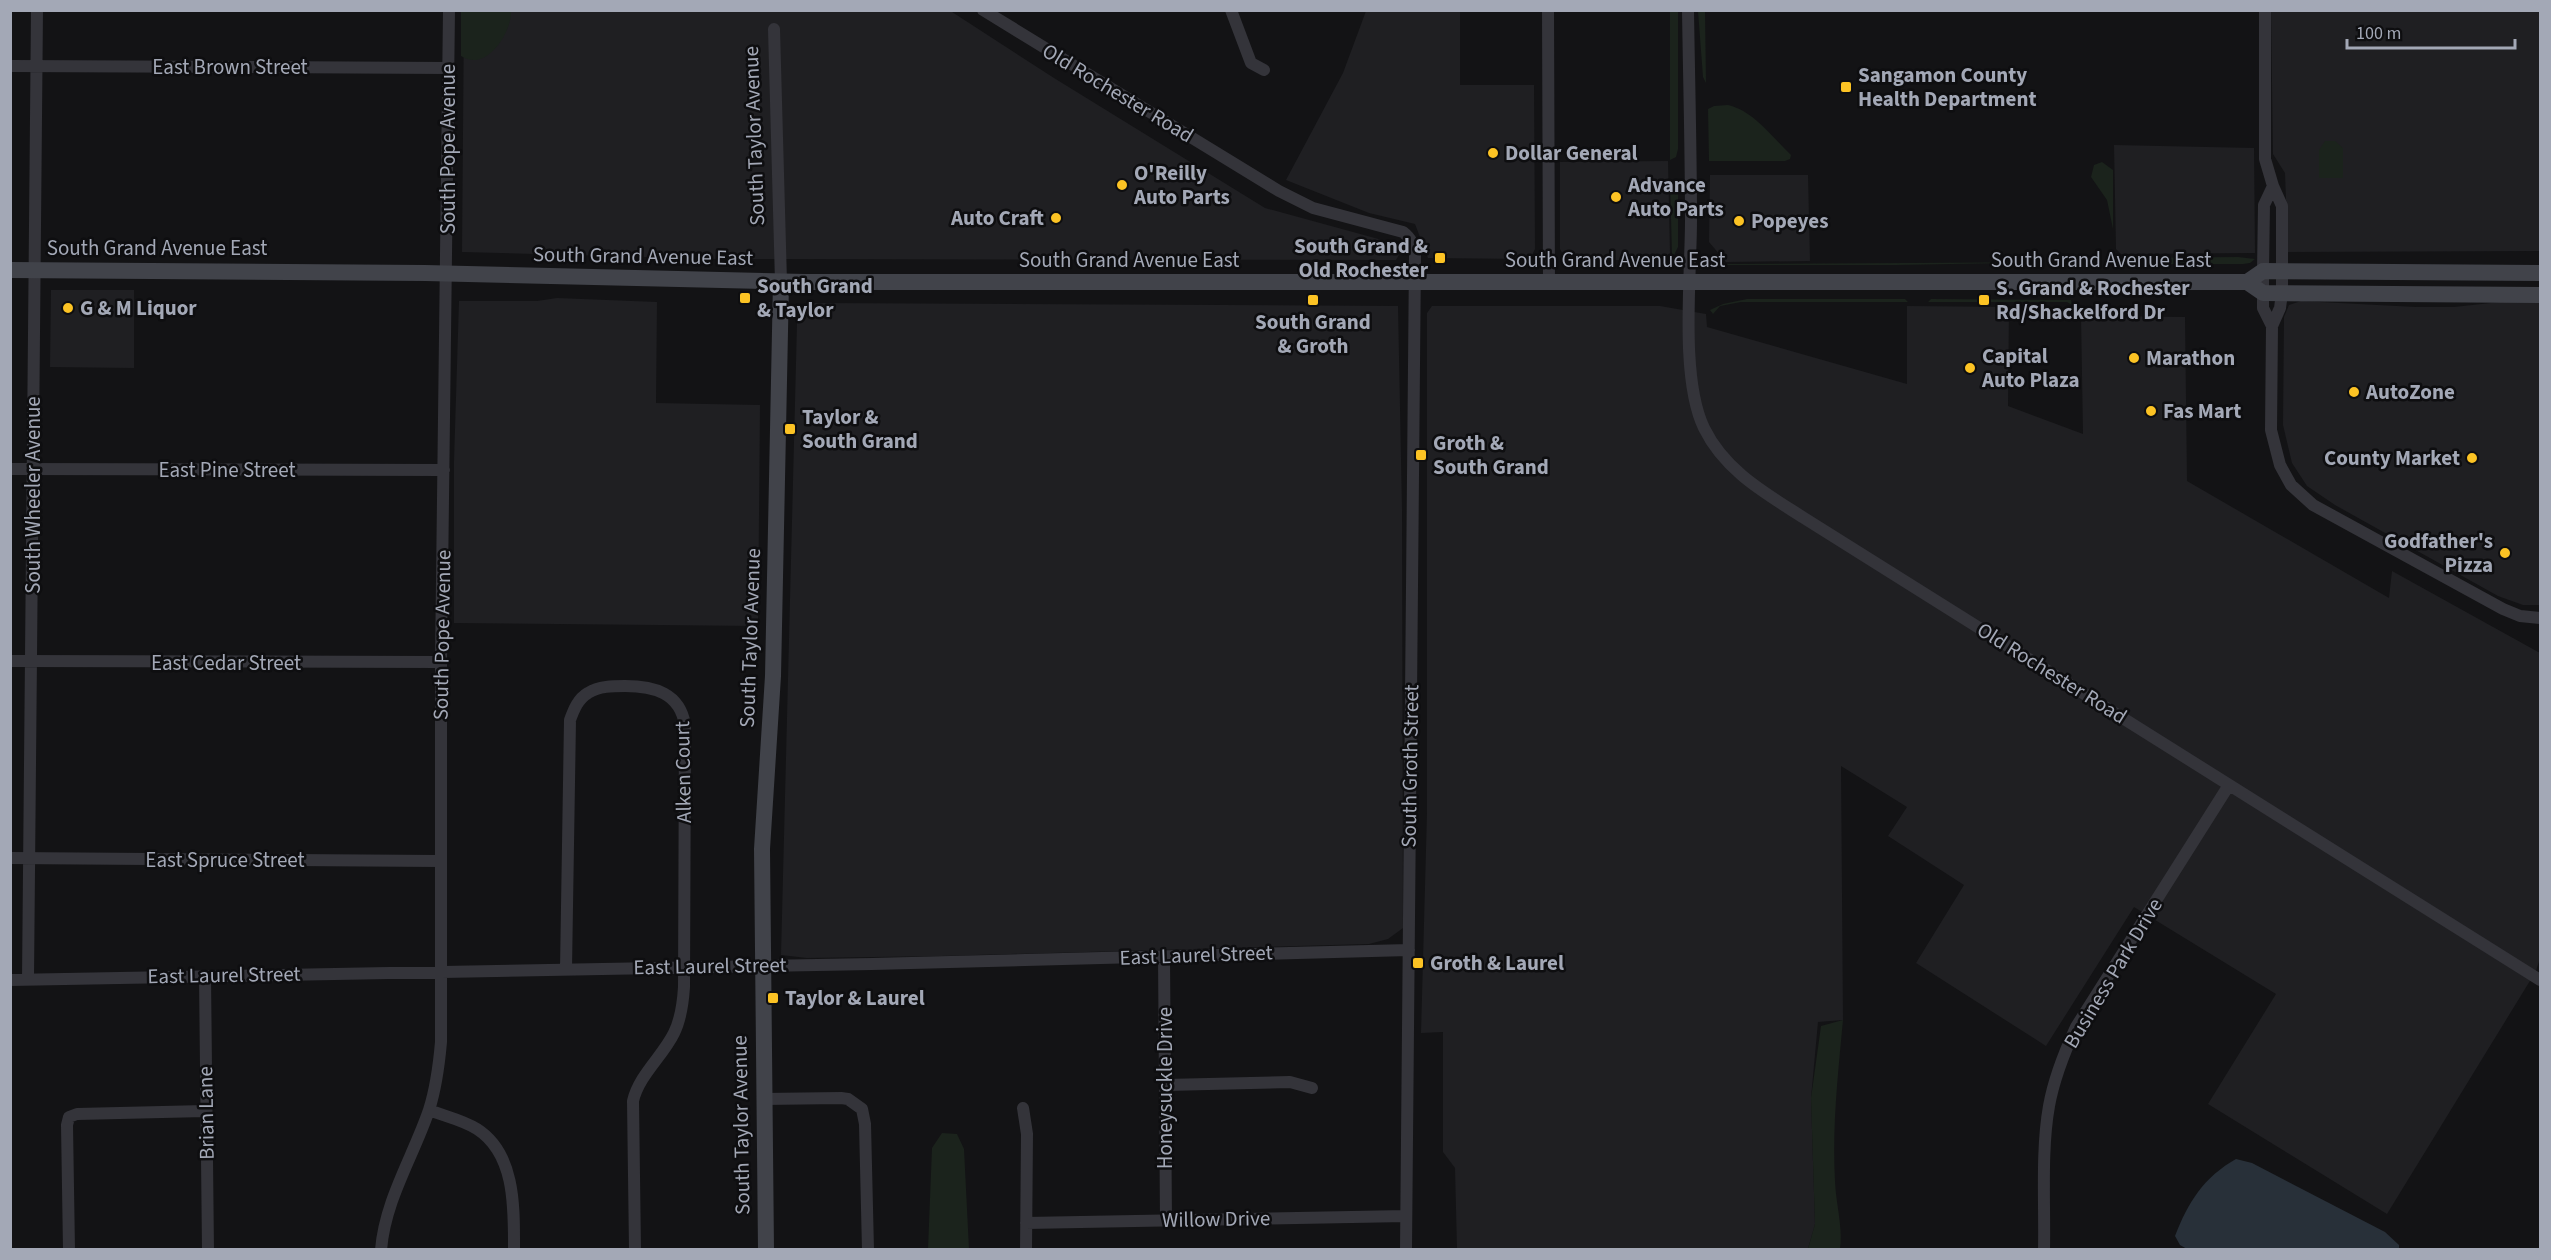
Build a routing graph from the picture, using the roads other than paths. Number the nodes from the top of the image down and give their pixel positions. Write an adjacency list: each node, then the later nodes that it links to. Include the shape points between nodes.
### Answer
1 (37, 10): 10 (street, South Wheeler Avenue)
2 (449, 10): 11 (street, South Pope Avenue)
3 (983, 10): 21 (street, Old Rochester Road, via 1279,191 1313,208 1403,232 1413,243)
4 (1231, 10): 12 (street, via 1251,63)
5 (1548, 10): 22 (street)
6 (1689, 10): 23 (street, Old Rochester Road)
7 (2265, 10): 13 (street, via 2264,150)
8 (774, 29): 20 (street, South Taylor Avenue)
9 (10, 66): 10 (street, East Brown Street)
10 (37, 67): 11 (street, East Brown Street); 15 (street, South Wheeler Avenue)
11 (449, 68): 18 (street, South Pope Avenue)
12 (1264, 70)
13 (2273, 186): 16 (street, via 2264,205); 17 (street, via 2282,206)
14 (10, 270): 15 (main road, South Grand Avenue East)
15 (35, 270): 18 (main road, South Grand Avenue East); 30 (street, South Wheeler Avenue)
16 (2263, 272): 17 (main road); 24 (main road); 25 (street)
17 (2282, 272): 19 (main road); 26 (street)
18 (447, 273): 20 (main road, South Grand Avenue East); 31 (street, South Pope Avenue)
19 (2541, 273)
20 (781, 282): 21 (main road, South Grand Avenue East); 42 (main road, South Taylor Avenue, via 776,578 763,820)
21 (1413, 282): 22 (main road, South Grand Avenue East); 40 (street, South Groth Street)
22 (1549, 282): 23 (main road, South Grand Avenue East)
23 (1691, 282): 24 (main road, South Grand Avenue East); 36 (street, Old Rochester Road, via 1690,368 1695,402 1711,440 1738,474)
24 (2247, 282): 25 (main road)
25 (2263, 292): 26 (main road); 28 (street, via 2263,308)
26 (2282, 293): 27 (main road); 28 (street)
27 (2541, 295)
28 (2272, 326): 32 (street, via 2271,430 2280,465 2291,485 2313,505 2503,609)
29 (10, 469): 30 (street, East Pine Street)
30 (33, 470): 31 (street, East Pine Street); 34 (street, South Wheeler Avenue)
31 (444, 470): 35 (street, South Pope Avenue)
32 (2541, 618)
33 (10, 661): 34 (street, East Cedar Street)
34 (31, 661): 35 (street, East Cedar Street); 38 (street, South Wheeler Avenue)
35 (441, 662): 39 (street, South Pope Avenue)
36 (2229, 785): 49 (street, Old Rochester Road); 68 (street, Business Park Drive, via 2082,1018 2065,1052 2046,1127)
37 (10, 858): 38 (street, East Spruce Street)
38 (30, 858): 39 (street, East Spruce Street); 47 (street, South Wheeler Avenue)
39 (440, 861): 45 (street, South Pope Avenue)
40 (1409, 950): 41 (street, East Laurel Street); 56 (street, South Groth Street)
41 (1164, 956): 42 (street, East Laurel Street); 50 (street, Honeysuckle Drive)
42 (762, 965): 43 (street, East Laurel Street); 52 (main road, South Taylor Avenue)
43 (684, 967): 44 (street, East Laurel Street); 44 (street, Alken Court, via 684,718 678,703 663,692 614,686 588,693 577,704 570,720); 63 (street, Alken Court, via 683,1003 676,1027 633,1101)
44 (566, 969): 45 (street, East Laurel Street)
45 (440, 971): 46 (street, East Laurel Street); 54 (street, South Pope Avenue, via 440,1062)
46 (205, 976): 47 (street, East Laurel Street); 55 (street, Brian Lane)
47 (28, 979): 48 (street, East Laurel Street)
48 (10, 980)
49 (2541, 980)
50 (1166, 1085): 51 (street, via 1290,1082); 57 (street, Honeysuckle Drive)
51 (1312, 1088)
52 (763, 1100): 64 (main road, South Taylor Avenue); 65 (street, via 841,1098 866,1107)
53 (1023, 1108): 58 (street, via 1028,1134)
54 (429, 1110): 61 (street, South Pope Avenue, via 387,1216); 62 (street, via 476,1128 498,1152 512,1189)
55 (205, 1111): 59 (street, via 66,1114); 60 (street, Brian Lane)
56 (1406, 1215): 57 (street, Willow Drive); 67 (street, South Groth Street)
57 (1166, 1220): 58 (street, Willow Drive)
58 (1026, 1223): 66 (street)
59 (69, 1250)
60 (208, 1250)
61 (381, 1250)
62 (514, 1250)
63 (635, 1250)
64 (766, 1250)
65 (868, 1250)
66 (1026, 1250)
67 (1406, 1250)
68 (2044, 1250)

